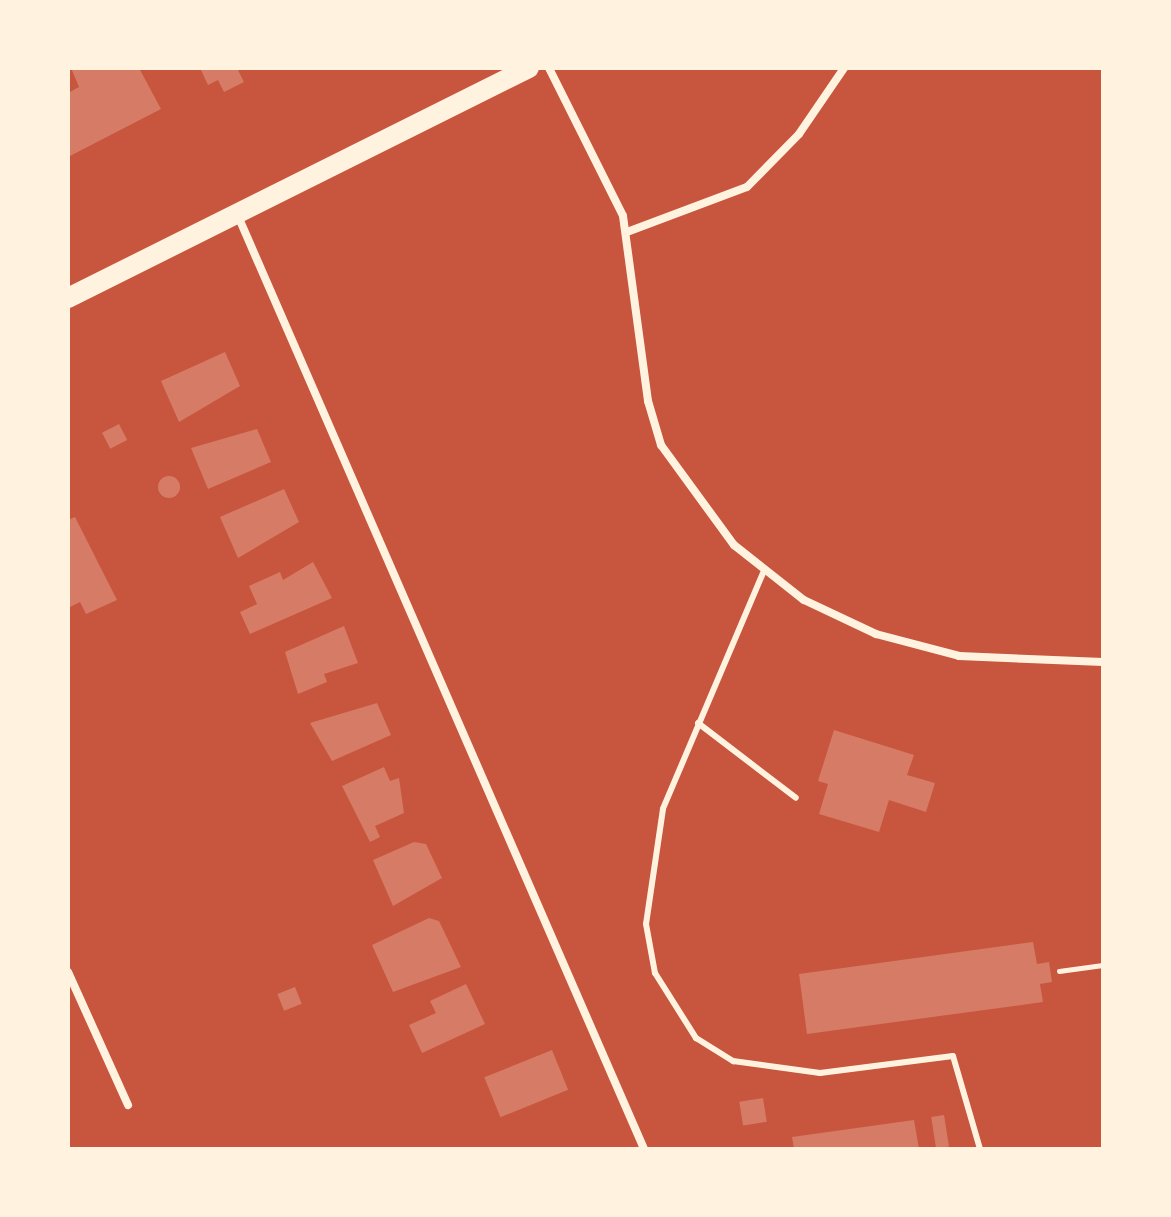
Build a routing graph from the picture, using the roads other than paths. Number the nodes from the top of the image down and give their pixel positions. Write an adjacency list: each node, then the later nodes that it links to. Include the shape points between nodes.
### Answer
1 (529, 68): 4 (main road)
2 (549, 68): 5 (street)
3 (844, 68): 5 (street, via 799,134 747,187)
4 (237, 216): 6 (main road); 13 (street)
5 (627, 232): 7 (street, via 648,401 661,445 706,515)
6 (68, 298)
7 (763, 573): 8 (street, via 833,614 924,649); 9 (lane)
8 (1103, 662)
9 (698, 723): 10 (lane); 14 (lane, via 650,867 646,924 672,1008 696,1038 733,1061 771,1069 820,1073 953,1056)
10 (796, 798)
11 (68, 972): 12 (street)
12 (128, 1105)
13 (644, 1149)
14 (980, 1149)

